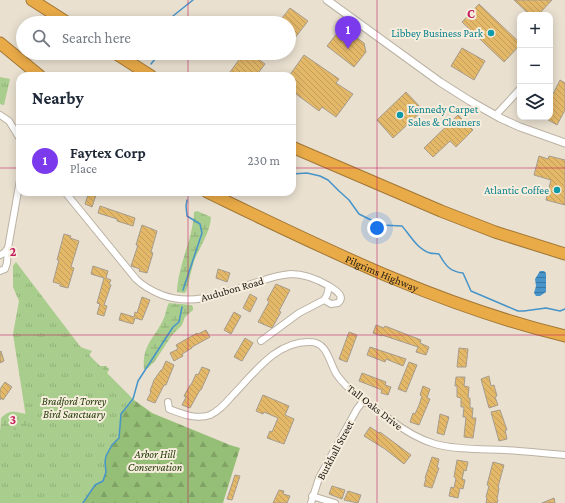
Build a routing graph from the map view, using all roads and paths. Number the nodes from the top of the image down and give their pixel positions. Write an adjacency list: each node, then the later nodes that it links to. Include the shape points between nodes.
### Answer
1 (32, 0): 3 (highway)
2 (327, 0): 12 (street, via 440,82)
3 (57, 16)
4 (0, 43): 5 (highway)
5 (16, 56)
6 (21, 60): 8 (highway)
7 (126, 60): 9 (highway)
8 (35, 72)
9 (145, 72)
10 (517, 92): 12 (street)
11 (0, 115): 13 (street)
12 (496, 115): 14 (street, via 536,133)
13 (16, 128)
14 (564, 141)
15 (296, 149): 20 (highway, via 459,218)
16 (17, 196): 19 (street)
17 (68, 196): 23 (street, Audubon Road, via 136,279 161,294 185,300 198,299 291,274 313,278)
18 (215, 196): 25 (highway, Pilgrims Highway, via 333,253 396,280 484,313)
19 (8, 248): 21 (street); 22 (street, via 5,269)
20 (565, 254)
21 (0, 255)
22 (0, 270)
23 (329, 286): 24 (street); 24 (street, via 338,292 341,300 334,304)
24 (324, 300): 26 (street, via 299,313)
25 (565, 336)
26 (261, 342)
27 (364, 400): 28 (street, Tall Oaks Drive, via 338,376 323,346 309,342 295,344 266,360 222,407 211,414 198,417 180,414 169,409); 29 (street, Tall Oaks Drive, via 406,431 435,443); 30 (street, Burkhall Street, via 322,472)
28 (168, 402)
29 (565, 455)
30 (312, 496): 31 (street, Burkhall Street); 32 (street)
31 (311, 503)
32 (335, 503)

